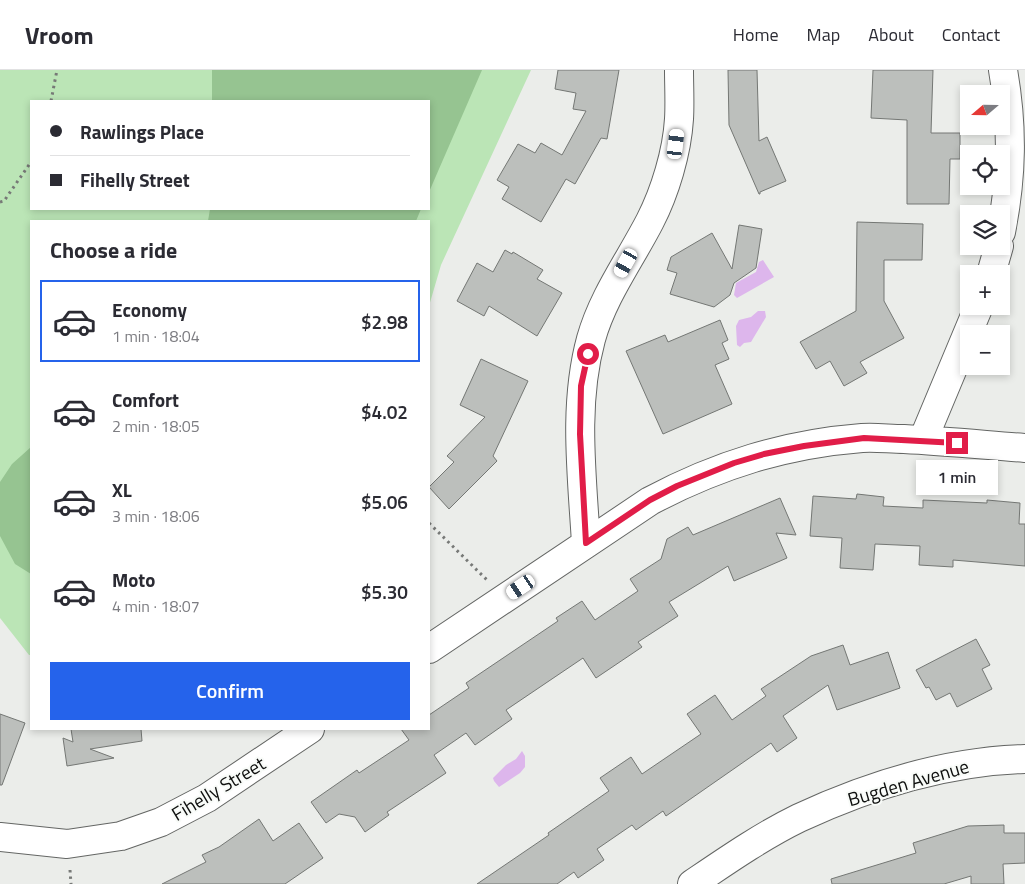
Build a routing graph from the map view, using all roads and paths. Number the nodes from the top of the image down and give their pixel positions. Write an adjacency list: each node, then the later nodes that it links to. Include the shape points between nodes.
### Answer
1 (57, 70): 4 (path)
2 (679, 70): 12 (street, via 676,144 661,196 610,291 591,338 581,386 580,434)
3 (1003, 70): 7 (street, via 1011,165)
4 (51, 100)
5 (30, 163): 6 (path, via 4,201)
6 (0, 202)
7 (1006, 205)
8 (976, 315): 9 (street)
9 (923, 440): 10 (street); 12 (street, via 864,438 804,446 734,463 650,500)
10 (1025, 448)
11 (430, 524): 13 (path)
12 (586, 543): 14 (street)
13 (488, 581)
14 (430, 648)
15 (309, 730): 17 (street, Fihelly Street, via 208,798 160,822 121,836 67,844)
16 (1025, 759): 20 (street, Bugden Avenue, via 980,762 868,789 798,819)
17 (0, 837)
18 (70, 870): 19 (path)
19 (71, 884)
20 (692, 884)

